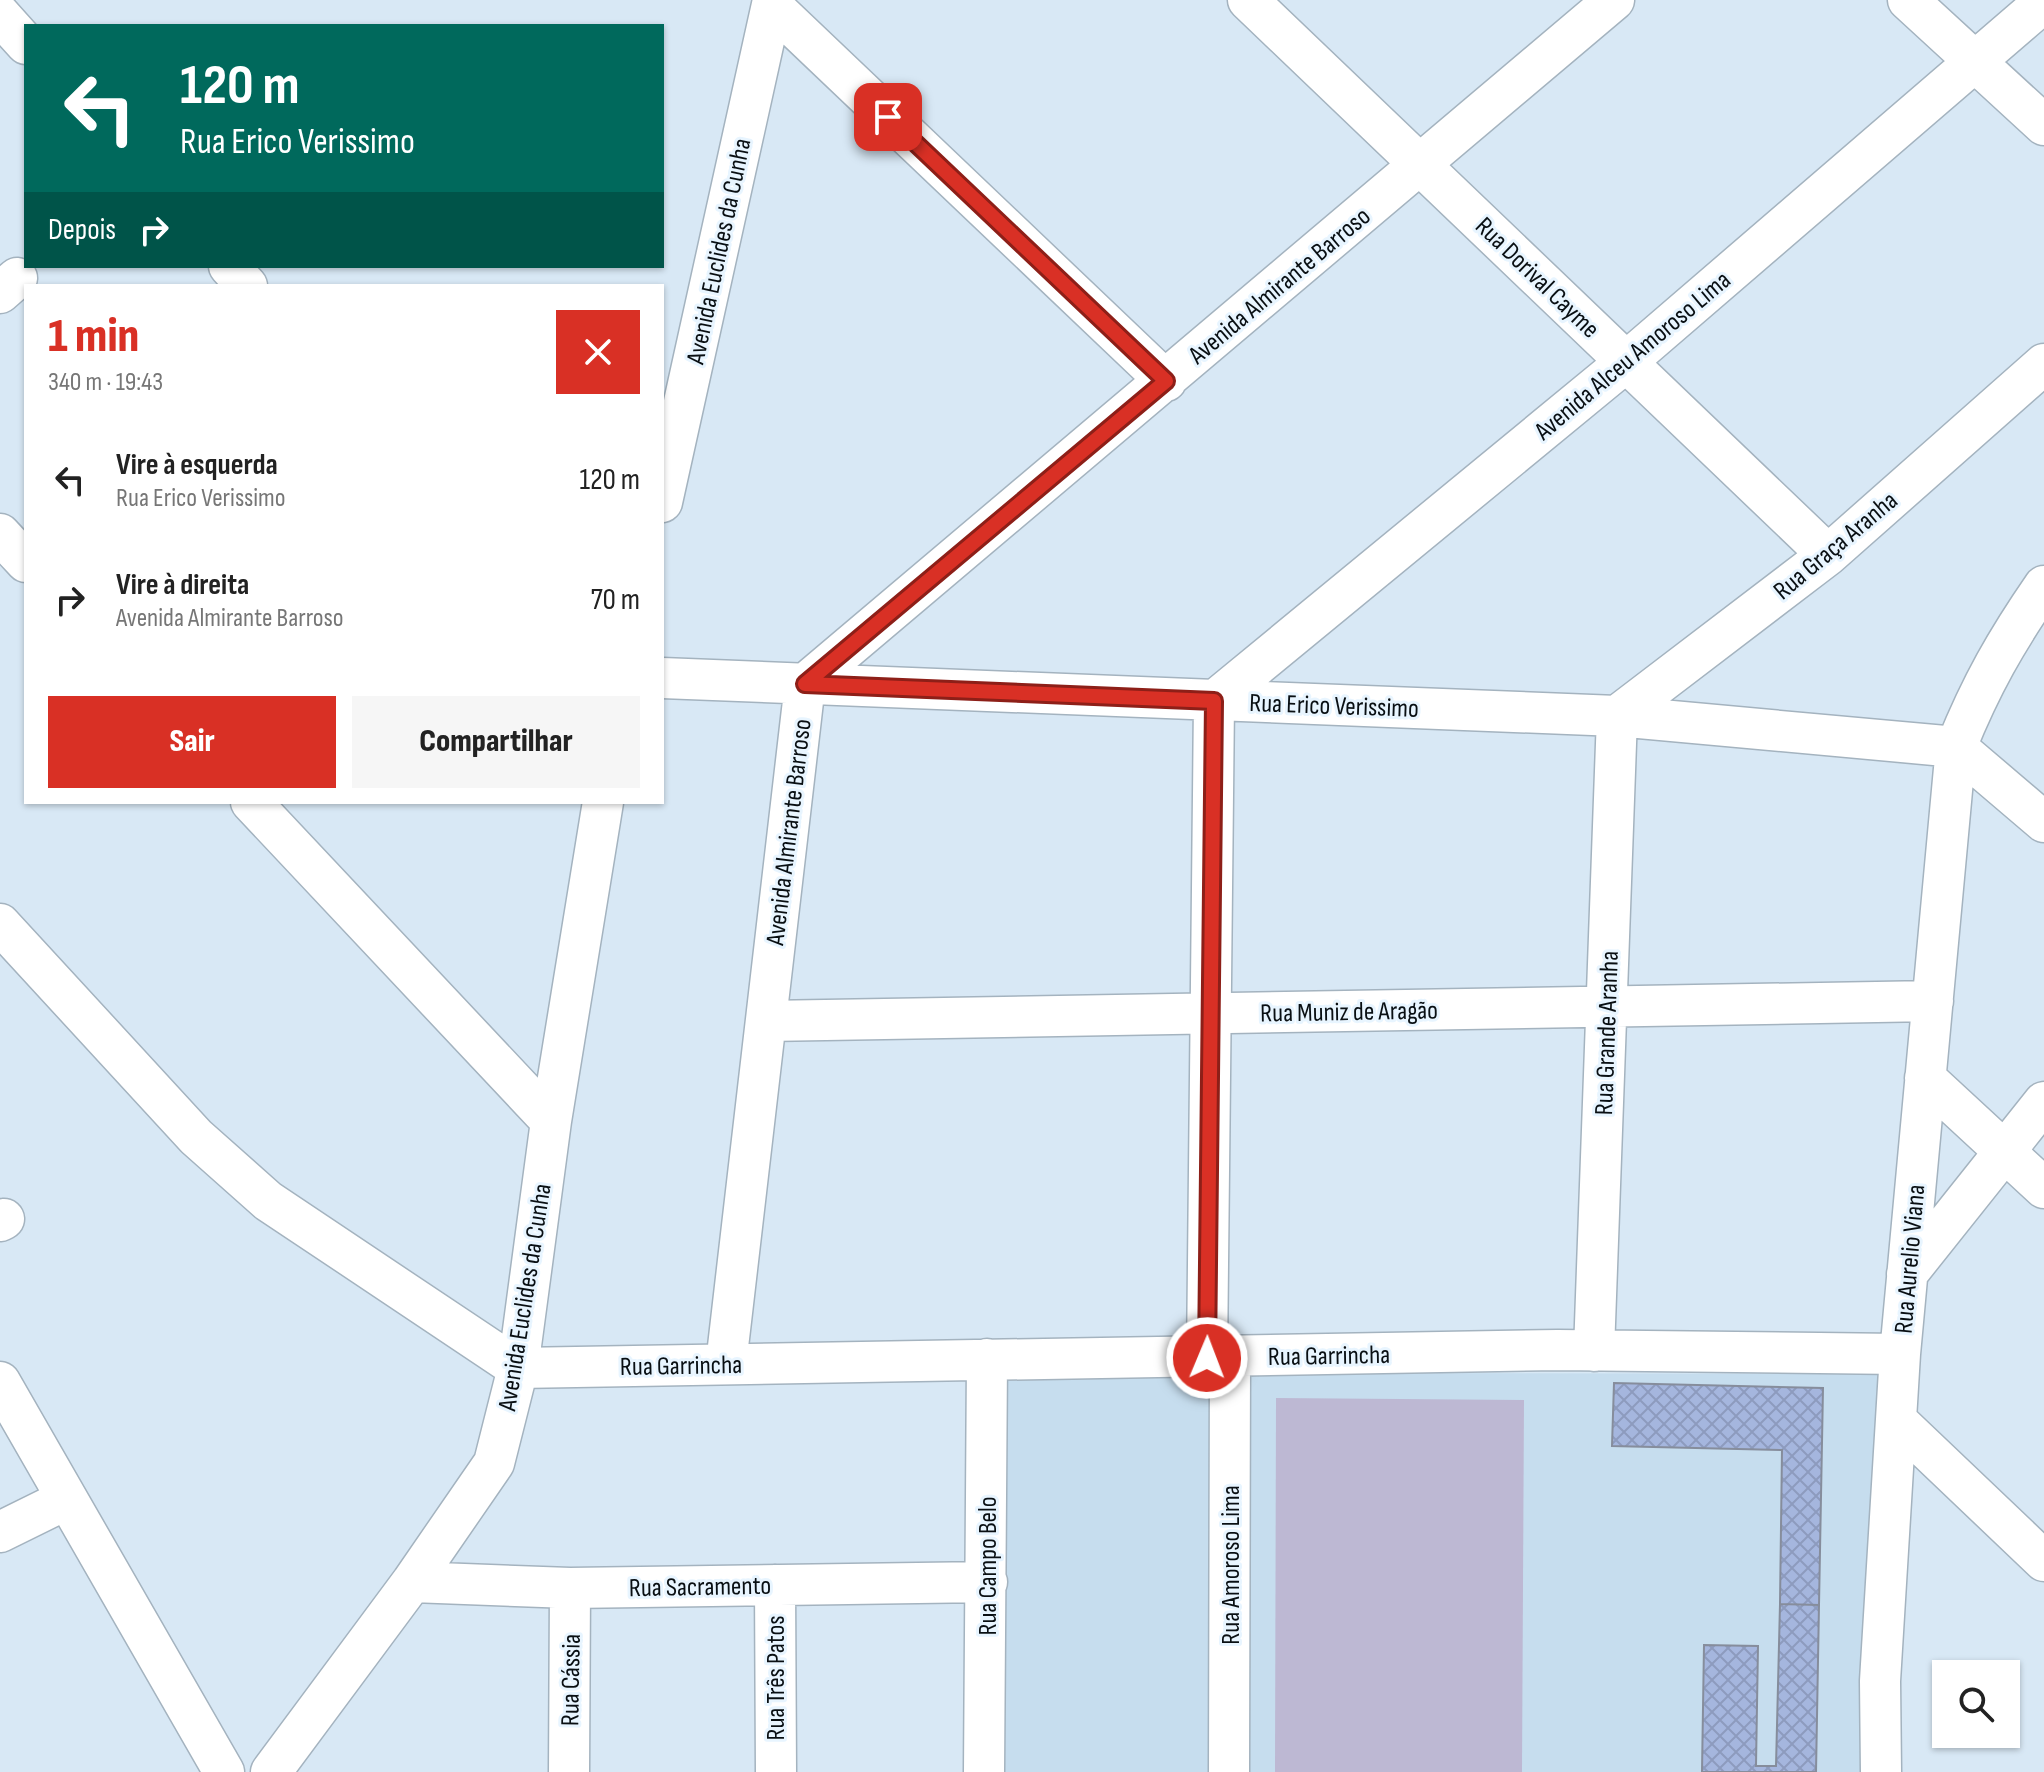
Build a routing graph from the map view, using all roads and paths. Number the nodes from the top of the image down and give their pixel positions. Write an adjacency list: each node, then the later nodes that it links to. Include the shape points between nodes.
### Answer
1 (1248, 0): 10 (street, Rua Dorival Cayme)
2 (1614, 0): 10 (street, Avenida Almirante Barroso)
3 (1908, 0): 8 (street)
4 (2044, 2): 8 (street, Avenida Alceu Amoroso Lima)
5 (772, 3): 15 (street); 16 (street, Avenida Euclides da Cunha)
6 (0, 15): 7 (street)
7 (24, 42)
8 (1976, 62): 9 (street); 13 (street, Avenida Alceu Amoroso Lima)
9 (2044, 125)
10 (1420, 165): 13 (street, Rua Dorival Cayme); 15 (street, Avenida Almirante Barroso)
11 (231, 268): 12 (street)
12 (245, 284)
13 (1626, 362): 18 (street, Rua Dorival Cayme); 23 (street, Avenida Alceu Amoroso Lima)
14 (2044, 364): 18 (street, Rua Graça Aranha)
15 (1166, 381): 22 (street, Avenida Almirante Barroso)
16 (664, 493)
17 (0, 534): 19 (street)
18 (1828, 555): 24 (street, Rua Graça Aranha)
19 (24, 560)
20 (2044, 586): 25 (street, Rua Aurelio Viana, via 1996,658)
21 (664, 678): 22 (street, Rua Erico Verissimo)
22 (805, 684): 23 (street, Rua Erico Verissimo); 33 (street, Avenida Almirante Barroso)
23 (1214, 701): 24 (street, Rua Erico Verissimo); 32 (street, Rua Amoroso Lima)
24 (1617, 716): 25 (street, Rua Erico Verissimo); 31 (street, Rua Grande Aranha)
25 (1956, 747): 28 (street); 30 (street, Rua Aurelio Viana)
26 (253, 804): 36 (street)
27 (603, 804): 36 (street, Avenida Euclides da Cunha)
28 (2044, 822)
29 (0, 924): 45 (street, via 196,1137 268,1201)
30 (1933, 1001): 31 (street, Rua Muniz de Aragão); 34 (street, Rua Aurelio Viana)
31 (1607, 1007): 32 (street, Rua Muniz de Aragão); 40 (street, Rua Grande Aranha)
32 (1211, 1014): 33 (street, Rua Muniz de Aragão); 42 (street, Rua Amoroso Lima)
33 (766, 1021): 44 (street, Avenida Almirante Barroso)
34 (1925, 1078): 37 (street); 39 (street, Rua Aurelio Viana)
35 (2044, 1102): 37 (street)
36 (551, 1121): 45 (street, Avenida Euclides da Cunha)
37 (2006, 1153): 38 (street); 39 (street)
38 (2044, 1188)
39 (1907, 1274): 41 (street, Rua Aurelio Viana)
40 (1594, 1351): 41 (street, Rua Garrincha); 42 (street, Rua Garrincha)
41 (1900, 1354): 47 (street, Rua Aurelio Viana)
42 (1218, 1358): 43 (street, Rua Garrincha); 60 (street, Rua Amoroso Lima)
43 (987, 1359): 44 (street, Rua Garrincha); 52 (street, Rua Campo Belo)
44 (726, 1364): 45 (street, Rua Garrincha)
45 (518, 1368): 51 (street, Avenida Euclides da Cunha, via 494,1463)
46 (0, 1382): 48 (street)
47 (1896, 1420): 50 (street); 61 (street, Rua Aurelio Viana, via 1880,1681)
48 (67, 1499): 49 (street); 55 (street)
49 (0, 1532)
50 (2044, 1561)
51 (412, 1582): 54 (street, Rua Sacramento); 56 (street, Avenida Euclides da Cunha)
52 (987, 1582): 53 (street, Rua Sacramento); 59 (street, Rua Campo Belo)
53 (775, 1585): 54 (street, Rua Sacramento); 58 (street, Rua Três Patos)
54 (570, 1588): 57 (street, Rua Cássia)
55 (216, 1769)
56 (271, 1772)
57 (569, 1772)
58 (776, 1772)
59 (984, 1772)
60 (1229, 1772)
61 (1881, 1772)

